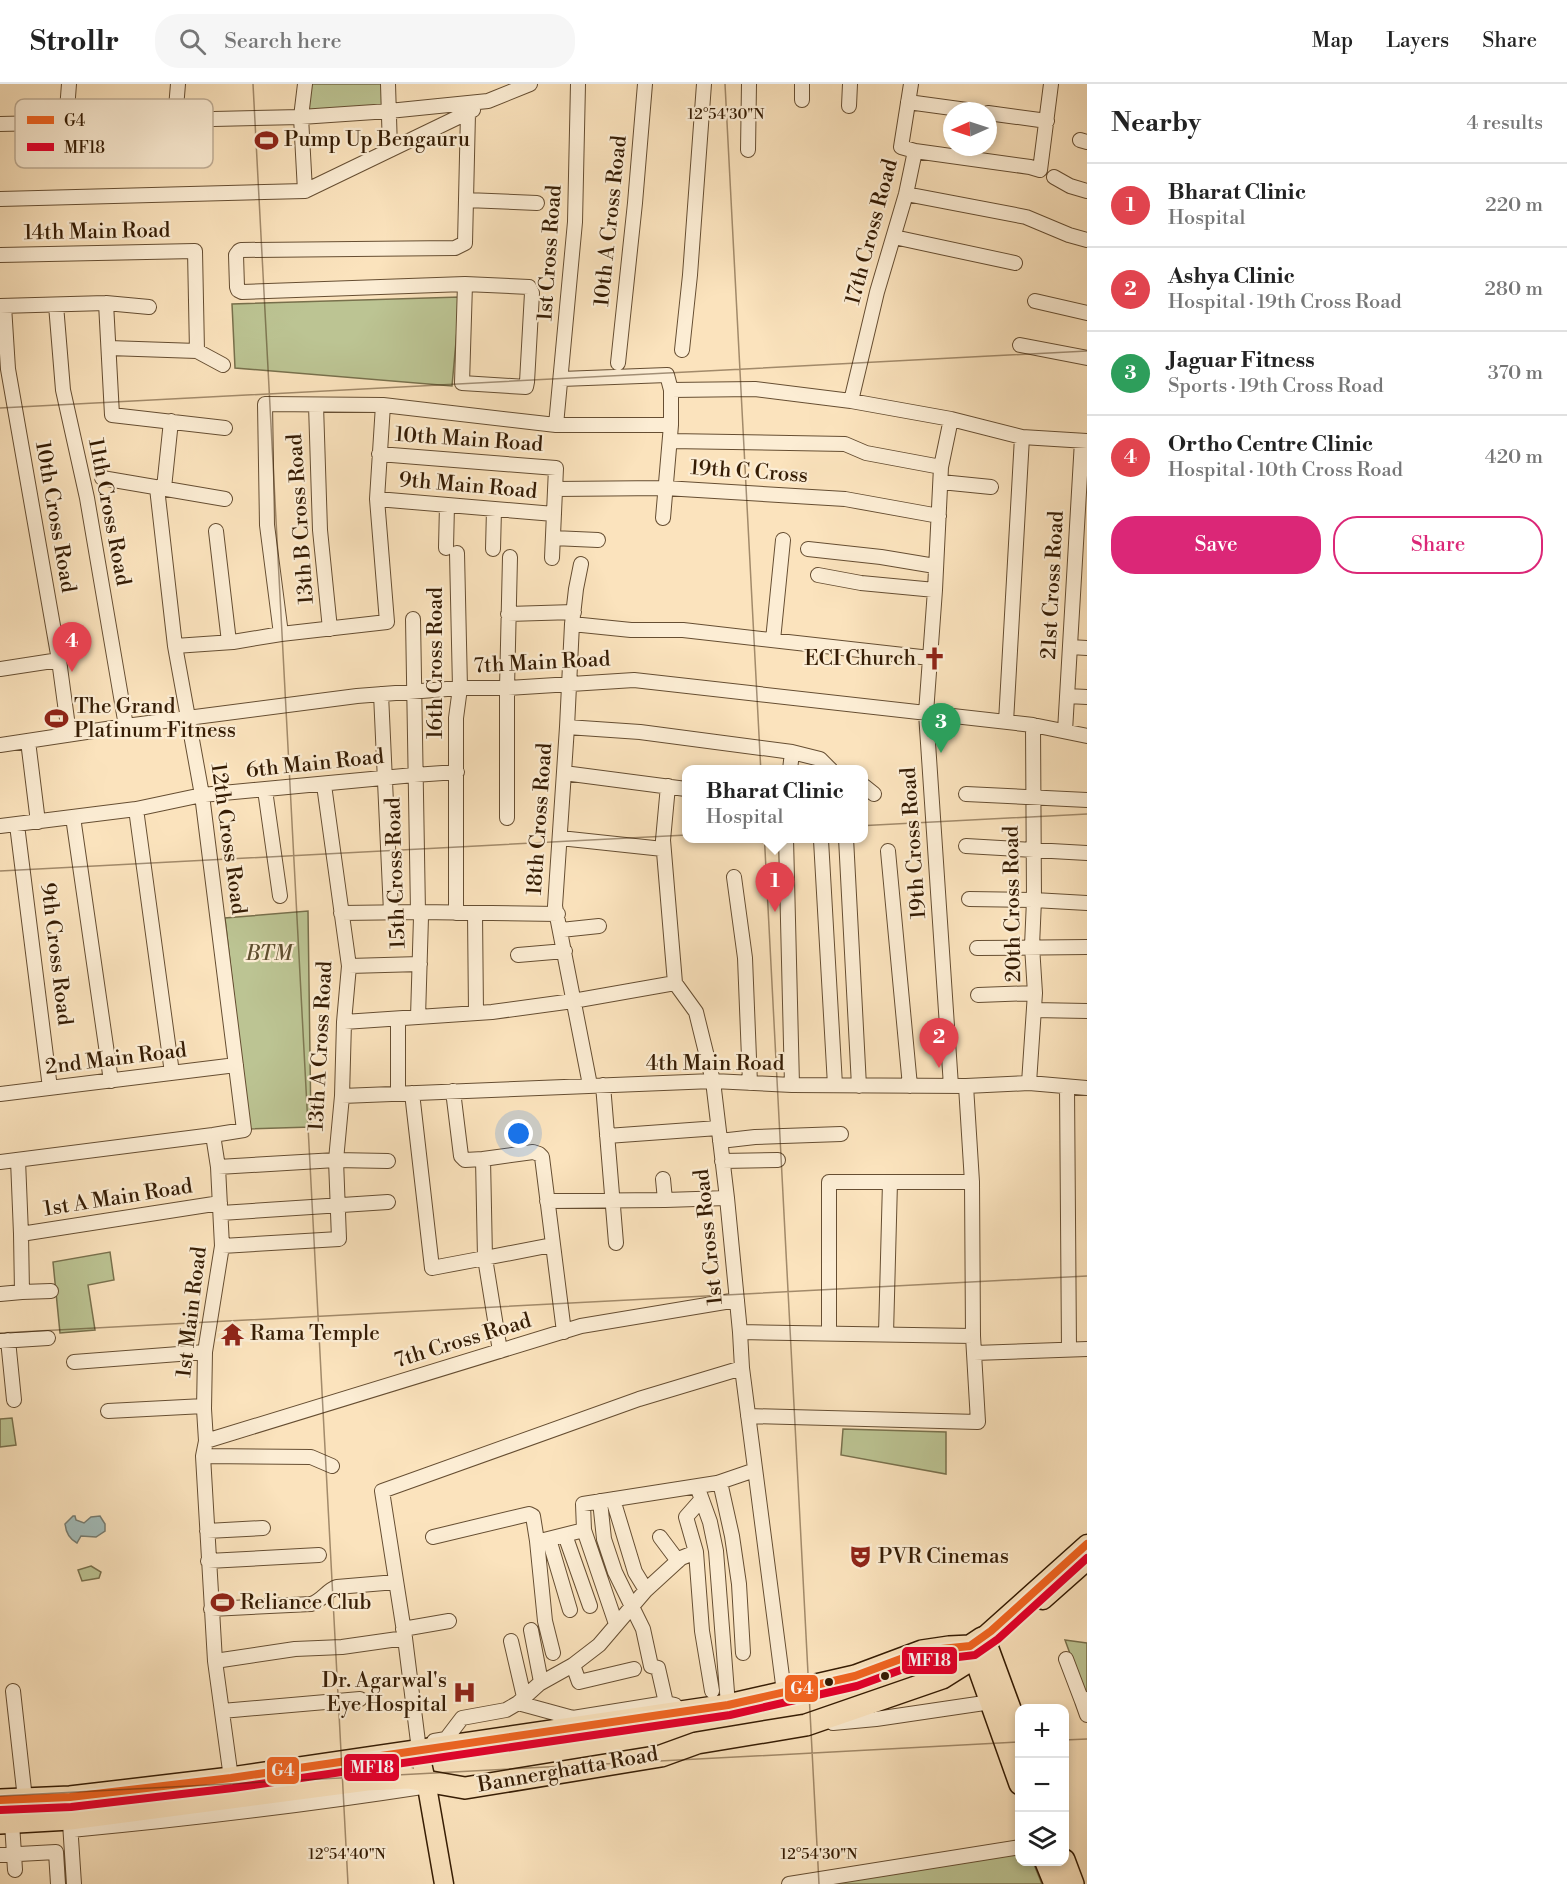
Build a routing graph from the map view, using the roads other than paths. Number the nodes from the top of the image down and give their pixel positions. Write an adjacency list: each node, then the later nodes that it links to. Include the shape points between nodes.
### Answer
1 (69, 84): 14 (street)
2 (178, 84): 15 (street)
3 (305, 84): 24 (street)
4 (388, 84): 21 (street)
5 (526, 84): 17 (street)
6 (578, 84): 57 (street, 1st Cross Road, via 575,222)
7 (645, 84): 55 (street, 10th A Cross Road)
8 (704, 84): 52 (street)
9 (749, 84): 30 (street)
10 (802, 84): 16 (street)
11 (850, 84): 19 (street)
12 (911, 84): 18 (street, 17th Cross Road)
13 (1051, 84): 26 (street)
14 (68, 99)
15 (176, 99)
16 (801, 100)
17 (488, 101): 21 (street); 22 (street)
18 (908, 102): 20 (street); 31 (street, 17th Cross Road, via 901,147)
19 (849, 106)
20 (943, 107)
21 (389, 111): 24 (street); 29 (street)
22 (468, 113): 29 (street); 37 (street)
23 (997, 114): 26 (street)
24 (301, 117): 25 (street); 33 (street)
25 (213, 119)
26 (1047, 121): 31 (street, via 1040,170)
27 (0, 124): 28 (street)
28 (15, 124)
29 (390, 149): 33 (street)
30 (748, 150)
31 (915, 151): 35 (street, 17th Cross Road)
32 (1054, 177): 34 (street)
33 (305, 191): 36 (street)
34 (1087, 191)
35 (906, 194): 39 (street, 17th Cross Road); 40 (street, via 1026,217)
36 (0, 200)
37 (466, 201): 38 (street); 43 (street, via 465,243 459,247 238,250 236,255 237,287 242,292)
38 (537, 203)
39 (894, 237): 42 (street); 59 (street, 17th Cross Road)
40 (1087, 240)
41 (0, 255): 53 (street, 14th Main Road, via 195,251)
42 (1015, 264)
43 (465, 284): 43 (street, via 531,289 525,387 462,383)
44 (1035, 301): 49 (street)
45 (106, 303): 46 (street); 48 (street); 51 (street)
46 (56, 305): 47 (street); 124 (street, 11th Cross Road, via 63,390 87,498)
47 (2, 306): 111 (street, 10th Cross Road, via 8,369)
48 (149, 307)
49 (1087, 313)
50 (1020, 345): 54 (street)
51 (109, 348): 53 (street); 63 (street, via 112,415)
52 (682, 350)
53 (197, 351): 56 (street)
54 (1087, 358)
55 (618, 363)
56 (223, 365)
57 (561, 378): 58 (street, via 666,375); 65 (street, 1st Cross Road)
58 (671, 390): 59 (street, via 755,389); 64 (street)
59 (851, 400): 62 (street)
60 (316, 405): 61 (street); 103 (street, 13th B Cross Road, via 320,530); 104 (street, via 265,404 267,525)
61 (383, 405): 65 (street); 70 (street)
62 (951, 419): 67 (street); 71 (street, 19th Cross Road)
63 (171, 421): 66 (street); 75 (street, 12th Cross Road)
64 (671, 424): 65 (street); 68 (street)
65 (556, 425)
66 (225, 428)
67 (1022, 436): 69 (street); 122 (street)
68 (670, 441): 71 (street, via 845,444 866,453); 76 (street)
69 (1084, 441): 80 (street, 21st Cross Road)
70 (379, 454): 77 (street, 10th Main Road, via 556,468); 79 (street)
71 (941, 467): 73 (street, 19th Cross Road)
72 (102, 478): 75 (street)
73 (940, 482): 74 (street); 84 (street, 19th Cross Road)
74 (991, 487)
75 (160, 488): 78 (street); 107 (street, 12th Cross Road)
76 (665, 488): 77 (street, 19th C Cross); 84 (street, 19th C Cross, via 844,500); 85 (street)
77 (555, 489): 83 (street)
78 (225, 499)
79 (377, 499): 81 (street, 9th Main Road); 103 (street, via 387,622)
80 (1083, 499): 90 (street, 21st Cross Road)
81 (447, 505): 82 (street, 9th Main Road); 114 (street, 16th Cross Road)
82 (494, 509): 83 (street, 9th Main Road); 91 (street)
83 (554, 514): 87 (street)
84 (939, 516): 96 (street, 19th Cross Road)
85 (663, 518)
86 (216, 531): 106 (street)
87 (554, 538): 88 (street); 94 (street)
88 (598, 540)
89 (783, 540): 105 (street)
90 (1082, 548): 99 (street, 21st Cross Road)
91 (493, 549)
92 (808, 549): 96 (street)
93 (510, 557): 100 (street)
94 (552, 558)
95 (581, 564): 101 (street, 18th Cross Road)
96 (935, 566): 98 (street, 19th Cross Road)
97 (818, 575): 98 (street)
98 (935, 590): 110 (street, 19th Cross Road)
99 (1081, 594): 108 (street, 21st Cross Road)
100 (508, 614): 101 (street, 7th Main Road); 115 (street)
101 (573, 618): 105 (street, 7th Main Road, via 632,630 683,630); 113 (street, 18th Cross Road)
102 (413, 620): 116 (street, 15th Cross Road)
103 (330, 629): 104 (street)
104 (281, 634): 106 (street)
105 (773, 640): 110 (street, 7th Main Road)
106 (229, 642): 107 (street)
107 (175, 646): 121 (street, 12th Cross Road)
108 (1070, 647): 109 (street); 118 (street, 21st Cross Road)
109 (1087, 648)
110 (930, 658): 120 (street, 19th Cross Road)
111 (59, 660): 112 (street); 127 (street, 10th Cross Road)
112 (0, 669)
113 (568, 683): 115 (street, 7th Main Road); 120 (street, 7th Main Road, via 634,680); 125 (street, 18th Cross Road)
114 (460, 688): 115 (street, 7th Main Road); 116 (street, 7th Main Road); 134 (street, 16th Cross Road)
115 (507, 688): 148 (street)
116 (413, 691): 117 (street, 7th Main Road); 136 (street, 15th Cross Road)
117 (381, 694): 121 (street, 7th Main Road); 137 (street)
118 (1067, 696): 119 (street); 126 (street, 21st Cross Road)
119 (1087, 697)
120 (926, 713): 122 (street, 7th Main Road); 202 (street, 19th Cross Road)
121 (188, 718): 124 (street, 7th Main Road); 143 (street, 12th Cross Road)
122 (1006, 722): 123 (street, 7th Main Road)
123 (1033, 725): 126 (street, 7th Main Road); 144 (street, 20th Cross Road)
124 (126, 726): 127 (street, 7th Main Road)
125 (567, 727): 131 (street, via 640,732); 135 (street, 18th Cross Road)
126 (1065, 731): 128 (street, 7th Main Road)
127 (69, 734): 129 (street, 7th Main Road)
128 (1087, 736)
129 (28, 741): 130 (street, 7th Main Road); 149 (street)
130 (0, 745)
131 (792, 752): 132 (street); 133 (street, via 820,759)
132 (791, 765)
133 (826, 765)
134 (457, 772): 136 (street, 6th Main Road); 169 (street, 16th Cross Road)
135 (564, 773): 139 (street); 152 (street, 18th Cross Road)
136 (414, 775): 137 (street, 6th Main Road); 167 (street, 15th Cross Road)
137 (386, 778): 138 (street, 6th Main Road); 166 (street)
138 (324, 784): 141 (street, 6th Main Road); 168 (street, 13th A Cross Road)
139 (668, 786): 140 (street); 157 (street)
140 (682, 788)
141 (265, 790): 143 (street, 6th Main Road); 162 (street)
142 (966, 794): 144 (street)
143 (202, 795): 146 (street, 6th Main Road); 191 (street, 12th Cross Road)
144 (1034, 797): 145 (street); 158 (street, 20th Cross Road)
145 (1087, 800)
146 (136, 809): 147 (street, 6th Main Road); 192 (street)
147 (73, 817): 149 (street, 6th Main Road); 193 (street)
148 (507, 818)
149 (38, 822): 150 (street, 6th Main Road)
150 (17, 825): 151 (street, 6th Main Road); 204 (street, 9th Cross Road)
151 (0, 826)
152 (560, 838): 157 (street); 171 (street, 18th Cross Road, via 555,906)
153 (786, 843): 198 (street)
154 (821, 843): 199 (street)
155 (846, 843): 200 (street)
156 (966, 846): 158 (street)
157 (663, 849): 181 (street)
158 (1033, 849): 160 (street); 164 (street, 20th Cross Road)
159 (888, 851): 201 (street)
160 (1087, 853)
161 (734, 878): 195 (street, via 745,958)
162 (280, 896)
163 (969, 900): 164 (street)
164 (1034, 900): 165 (street); 174 (street, 20th Cross Road)
165 (1087, 903)
166 (391, 912): 167 (street); 168 (street)
167 (418, 912): 169 (street); 179 (street, 15th Cross Road)
168 (341, 913): 180 (street, 13th A Cross Road)
169 (456, 913): 170 (street)
170 (475, 913): 171 (street); 187 (street)
171 (558, 914): 173 (street, 18th Cross Road)
172 (599, 926): 173 (street)
173 (561, 930): 177 (street, 18th Cross Road)
174 (1032, 946): 175 (street); 176 (street); 182 (street, 20th Cross Road)
175 (1087, 947)
176 (977, 948)
177 (565, 951): 178 (street); 184 (street, 18th Cross Road)
178 (518, 955)
179 (420, 964): 180 (street); 188 (street, 15th Cross Road)
180 (349, 966): 190 (street, 13th A Cross Road)
181 (675, 983): 184 (street); 194 (street, 1st Cross Road, via 696,1012)
182 (1035, 993): 183 (street); 185 (street, 20th Cross Road)
183 (978, 995)
184 (573, 1001): 187 (street); 197 (street, 18th Cross Road)
185 (1034, 1010): 186 (street); 196 (street, 20th Cross Road)
186 (1087, 1011)
187 (476, 1013): 188 (street)
188 (418, 1017): 189 (street)
189 (398, 1019): 190 (street); 207 (street)
190 (344, 1023): 209 (street, 13th A Cross Road)
191 (236, 1065): 192 (street, 2nd Main Road); 212 (street, 12th Cross Road, via 244,1130)
192 (172, 1073): 193 (street, 2nd Main Road)
193 (111, 1081): 204 (street, 2nd Main Road)
194 (713, 1081): 195 (street, 4th Main Road); 197 (street, 4th Main Road); 210 (street, 1st Cross Road)
195 (750, 1083): 198 (street, 4th Main Road)
196 (1029, 1083): 202 (street, 4th Main Road); 203 (street, 4th Main Road)
197 (597, 1085): 206 (street, 4th Main Road); 213 (street, 18th Cross Road)
198 (792, 1085): 199 (street, 4th Main Road)
199 (835, 1085): 200 (street, 4th Main Road)
200 (859, 1086): 201 (street, 4th Main Road)
201 (910, 1086): 202 (street, 4th Main Road)
202 (958, 1086): 224 (street, 19th Cross Road)
203 (1067, 1087): 205 (street, 4th Main Road); 248 (street)
204 (50, 1088): 208 (street, 2nd Main Road)
205 (1087, 1088)
206 (453, 1091): 207 (street, 4th Main Road); 214 (street, via 461,1156 465,1160)
207 (405, 1093): 209 (street, 4th Main Road); 236 (street, via 432,1268)
208 (0, 1094)
209 (342, 1096): 216 (street, 13th A Cross Road)
210 (719, 1134): 211 (street); 213 (street); 219 (street, 1st Cross Road)
211 (841, 1134)
212 (213, 1136): 215 (street); 221 (street, 1st Main Road)
213 (607, 1136): 228 (street, 18th Cross Road)
214 (483, 1159): 227 (street, via 539,1154); 236 (street)
215 (18, 1160): 220 (street); 232 (street, 1st A Main Road)
216 (336, 1160): 218 (street, 1st A Main Road); 221 (street, 1st A Main Road); 230 (street, 13th A Cross Road)
217 (778, 1160): 219 (street)
218 (388, 1161)
219 (722, 1161): 225 (street, 1st Cross Road)
220 (0, 1162)
221 (218, 1167): 231 (street, 1st Main Road)
222 (663, 1179): 226 (street)
223 (891, 1182): 224 (street); 243 (street, via 829,1182); 244 (street)
224 (972, 1182): 245 (street, 19th Cross Road)
225 (727, 1198): 226 (street); 240 (street, 1st Cross Road)
226 (665, 1200): 228 (street)
227 (547, 1201): 228 (street); 234 (street)
228 (612, 1201): 233 (street, 18th Cross Road)
229 (388, 1202): 230 (street, 1st A Main Road)
230 (337, 1204): 231 (street, 1st A Main Road); 235 (street, 13th A Cross Road, via 339,1239)
231 (221, 1208): 232 (street, 1st A Main Road); 235 (street, 1st Main Road)
232 (21, 1234): 238 (street, 1st A Main Road)
233 (616, 1244)
234 (552, 1245): 236 (street); 241 (street)
235 (222, 1246): 251 (street, 1st Main Road)
236 (485, 1258): 250 (street)
237 (51, 1291): 238 (street)
238 (22, 1292): 239 (street)
239 (0, 1294)
240 (736, 1300): 241 (street, 7th Cross Road); 242 (street, 1st Cross Road)
241 (564, 1332): 250 (street, 7th Cross Road)
242 (740, 1332): 243 (street); 254 (street, 1st Cross Road)
243 (829, 1333): 244 (street)
244 (886, 1334): 245 (street)
245 (973, 1336): 252 (street, 19th Cross Road)
246 (48, 1338): 247 (street)
247 (4, 1340): 255 (street)
248 (1069, 1349): 249 (street); 252 (street)
249 (1087, 1349)
250 (501, 1351): 259 (street, 7th Cross Road)
251 (205, 1352): 253 (street); 256 (street, 1st Main Road)
252 (974, 1353): 258 (street, 19th Cross Road, via 978,1422)
253 (74, 1362)
254 (742, 1368): 258 (street, 1st Cross Road); 281 (street, via 639,1400 382,1491)
255 (14, 1400)
256 (204, 1406): 257 (street); 259 (street, 1st Main Road)
257 (108, 1411)
258 (748, 1416): 262 (street, 1st Cross Road)
259 (206, 1441): 260 (street, 1st Main Road)
260 (203, 1456): 261 (street, via 311,1457); 270 (street, 1st Main Road)
261 (332, 1466)
262 (755, 1470): 263 (street); 301 (street, 1st Cross Road)
263 (720, 1482): 264 (street); 294 (street, via 739,1584)
264 (697, 1485): 265 (street); 266 (street)
265 (614, 1499): 267 (street); 282 (street, via 635,1572)
266 (701, 1500): 276 (street, via 686,1517); 302 (street, via 716,1551)
267 (600, 1501): 269 (street, via 583,1504); 284 (street, via 604,1539)
268 (263, 1528): 270 (street)
269 (584, 1530): 271 (street); 288 (street)
270 (207, 1531): 278 (street, 1st Main Road)
271 (565, 1535): 274 (street); 283 (street)
272 (433, 1537): 274 (street, via 529,1514)
273 (660, 1538): 279 (street)
274 (543, 1540): 286 (street); 293 (street, via 545,1621)
275 (1087, 1544): 292 (main road, Bannerghatta Road)
276 (696, 1552): 279 (street); 302 (street, via 702,1631)
277 (319, 1556): 278 (street)
278 (208, 1561): 285 (street, 1st Main Road)
279 (678, 1561): 282 (street)
280 (1087, 1561): 292 (main road, Bannerghatta Road)
281 (396, 1582): 285 (street, via 332,1588 311,1604); 290 (street)
282 (646, 1590): 284 (street)
283 (590, 1606)
284 (632, 1606): 288 (street); 307 (street, via 643,1629 651,1666 658,1668)
285 (212, 1609): 296 (street, 1st Main Road)
286 (570, 1610)
287 (449, 1621): 290 (street)
288 (616, 1624): 297 (street, via 599,1645)
289 (531, 1630): 299 (street)
290 (404, 1633): 296 (street, via 342,1647 294,1649); 313 (street)
291 (511, 1641): 304 (street)
292 (979, 1647): 301 (highway, Bannerghatta Road, via 922,1652 855,1676); 306 (highway); 311 (highway, Bannerghatta Road, via 942,1678); 312 (highway)
293 (553, 1653)
294 (743, 1653)
295 (1066, 1659): 305 (street)
296 (215, 1661): 309 (street, 1st Main Road)
297 (573, 1665): 298 (street, via 579,1682); 299 (street)
298 (634, 1669)
299 (541, 1682): 304 (street)
300 (13, 1691): 317 (street)
301 (784, 1692): 302 (highway, Bannerghatta Road)
302 (720, 1698): 308 (highway, Bannerghatta Road)
303 (360, 1699): 309 (street)
304 (521, 1700): 307 (street, via 573,1718); 313 (street, via 506,1710 462,1718 446,1738)
305 (1085, 1700): 310 (street)
306 (991, 1702): 311 (street); 314 (highway)
307 (666, 1703): 308 (street)
308 (693, 1710): 313 (highway, Bannerghatta Road)
309 (222, 1711): 315 (street, 1st Main Road)
310 (1087, 1715)
311 (806, 1725): 316 (highway, Bannerghatta Road, via 697,1743 662,1756 465,1788)
312 (1015, 1725)
313 (419, 1747): 315 (highway, Bannerghatta Road); 316 (main road)
314 (1015, 1770)
315 (231, 1778): 317 (highway, Bannerghatta Road)
316 (423, 1782): 320 (highway, Bannerghatta Road, via 408,1778 368,1787); 328 (main road); 329 (main road)
317 (25, 1799): 318 (highway, Bannerghatta Road)
318 (0, 1800)
319 (6, 1823): 320 (highway, Bannerghatta Road); 322 (street)
320 (70, 1825): 327 (street)
321 (1015, 1848): 330 (street)
322 (7, 1855): 325 (street); 326 (street, via 56,1852)
323 (1048, 1866): 331 (highway)
324 (1067, 1866): 332 (highway)
325 (15, 1870)
326 (58, 1884)
327 (74, 1884)
328 (436, 1884)
329 (444, 1884)
330 (789, 1884)
331 (1055, 1884)
332 (1073, 1884)

